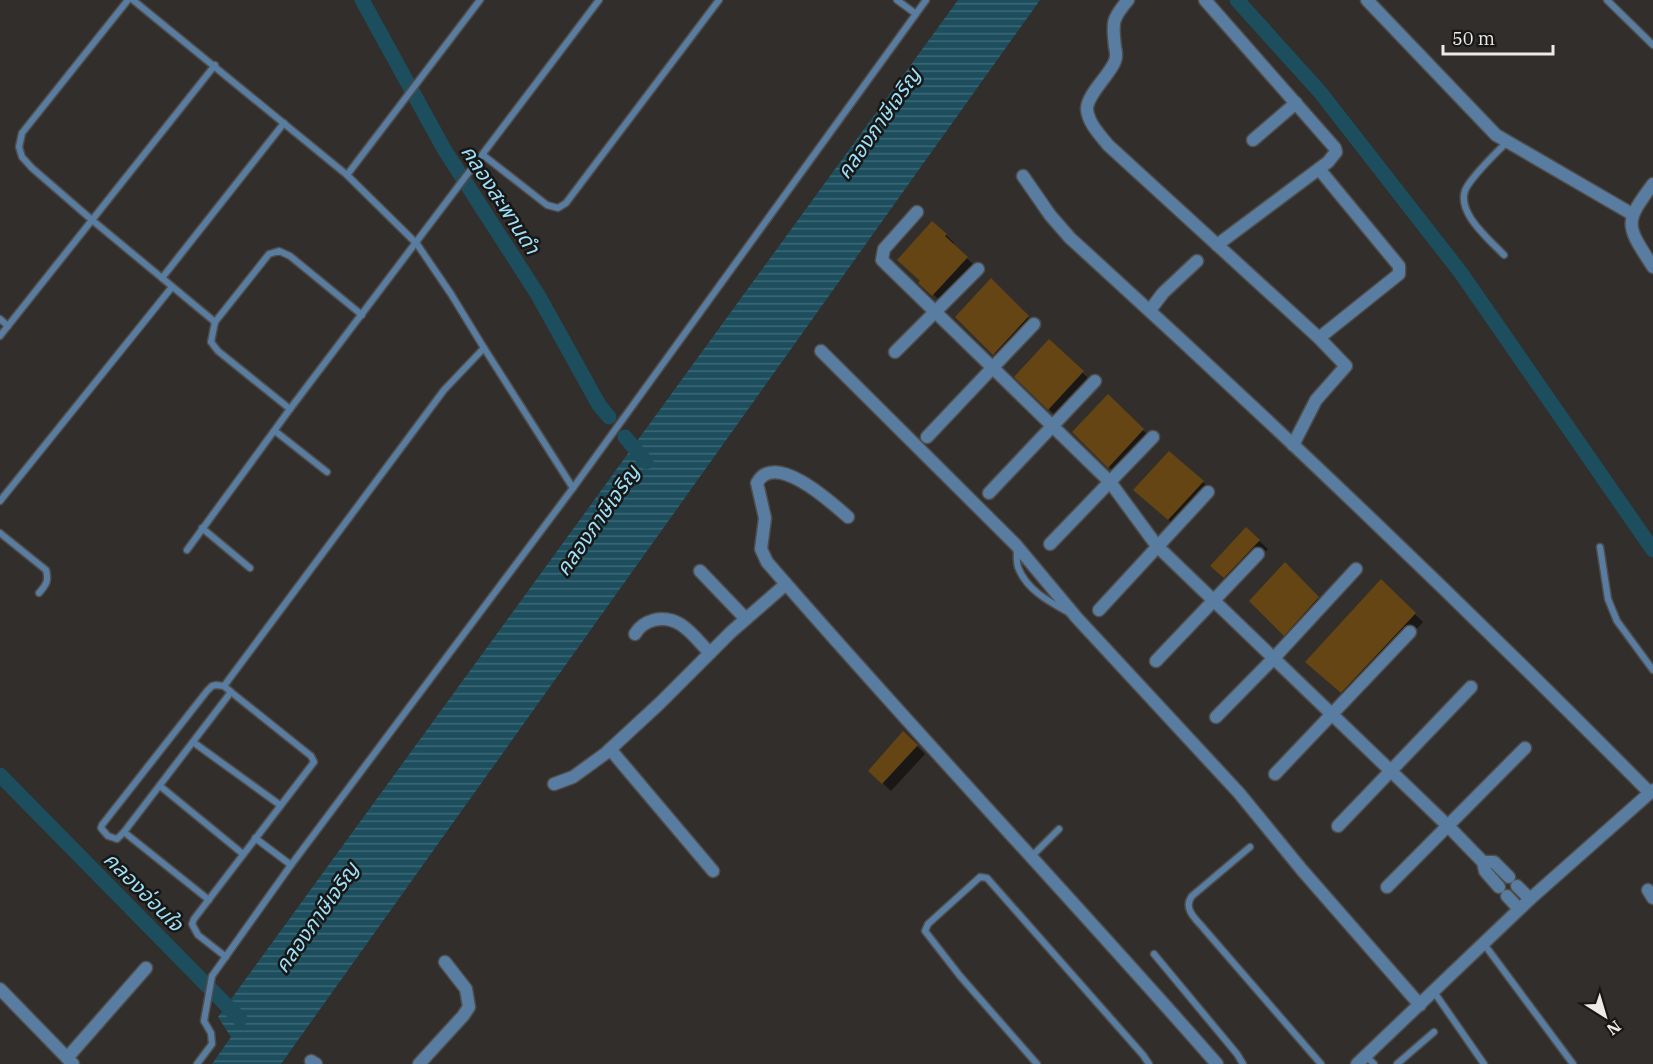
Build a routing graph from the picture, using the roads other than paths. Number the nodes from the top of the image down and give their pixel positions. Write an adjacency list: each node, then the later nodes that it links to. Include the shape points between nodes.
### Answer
1 (128, 0): 26 (lane, via 22,133 19,147 32,168)
2 (133, 0): 14 (lane)
3 (480, 0): 21 (lane)
4 (599, 0): 19 (lane)
5 (718, 0): 19 (lane, via 566,203 558,208 547,205)
6 (897, 0): 12 (lane)
7 (926, 0): 12 (lane)
8 (1128, 0): 28 (street, via 1114,16 1115,63 1090,99 1090,119 1108,145)
9 (1204, 0): 15 (street)
10 (1367, 0): 18 (street, via 1487,127)
11 (1606, 0): 13 (lane)
12 (915, 14): 57 (lane)
13 (1653, 45)
14 (215, 65): 16 (lane); 26 (lane)
15 (1296, 103): 17 (street); 20 (street, via 1335,148 1334,157)
16 (284, 123): 21 (lane); 33 (lane)
17 (1253, 140)
18 (1506, 142): 25 (street); 29 (lane, via 1466,187 1463,200 1474,224)
19 (483, 155): 27 (lane)
20 (1319, 169): 28 (street); 43 (street, via 1401,270)
21 (347, 175): 27 (lane)
22 (1023, 176): 35 (street, via 1070,237)
23 (1653, 184): 25 (street)
24 (916, 212): 36 (street, via 884,249 882,260)
25 (1632, 214): 31 (street, via 1631,228)
26 (92, 220): 33 (lane); 41 (lane)
27 (417, 244): 37 (lane); 44 (lane)
28 (1217, 245): 43 (street)
29 (1504, 255)
30 (1197, 261): 35 (street)
31 (1653, 267)
32 (978, 268): 36 (street)
33 (162, 278): 34 (lane)
34 (172, 287): 39 (lane); 60 (lane)
35 (1150, 310): 54 (street)
36 (935, 312): 46 (street); 47 (street)
37 (362, 315): 39 (lane, via 279,251 269,255); 49 (lane)
38 (0, 319): 41 (lane)
39 (215, 322): 49 (lane, via 211,342 218,351)
40 (1034, 324): 47 (street)
41 (8, 326): 42 (lane)
42 (0, 336)
43 (1319, 338): 54 (street, via 1346,366 1316,400)
44 (484, 348): 57 (lane); 83 (lane, via 444,390)
45 (821, 351): 119 (street, via 1016,545 1077,618 1239,793)
46 (895, 352)
47 (993, 369): 50 (street); 52 (street)
48 (1095, 381): 50 (street)
49 (290, 409): 51 (lane)
50 (1051, 426): 56 (street); 59 (street)
51 (275, 431): 55 (lane); 62 (lane)
52 (927, 437)
53 (1154, 437): 56 (street)
54 (1293, 446): 95 (street)
55 (327, 472)
56 (1110, 482): 64 (street); 65 (street)
57 (573, 488): 106 (lane)
58 (1208, 492): 65 (street)
59 (989, 493)
60 (0, 501)
61 (848, 517): 72 (street, via 796,479 773,471 760,478 757,483 765,518 761,549)
62 (202, 528): 67 (lane); 69 (lane)
63 (0, 532): 73 (lane, via 45,570 47,584)
64 (1050, 544)
65 (1157, 546): 74 (street); 75 (street)
66 (1600, 548): 82 (lane, via 1608,599 1617,621)
67 (187, 550)
68 (1258, 554): 74 (street)
69 (250, 568)
70 (1356, 569): 80 (street)
71 (700, 571): 76 (street)
72 (786, 584): 76 (street); 104 (street)
73 (39, 593)
74 (1215, 601): 80 (street); 81 (street)
75 (1099, 610)
76 (747, 619): 79 (street)
77 (1410, 632): 86 (street)
78 (635, 634): 79 (street, via 648,622 673,620)
79 (710, 654): 90 (street)
80 (1274, 658): 86 (street); 87 (street)
81 (1156, 661)
82 (1653, 670)
83 (224, 686): 85 (lane); 100 (lane, via 212,686 207,691 101,828 113,839)
84 (1471, 687): 91 (street)
85 (231, 692): 88 (lane); 96 (lane, via 313,759)
86 (1331, 714): 91 (street); 92 (street)
87 (1216, 717)
88 (194, 742): 94 (lane); 96 (lane)
89 (1525, 748): 98 (street)
90 (610, 749): 93 (street, via 573,777); 107 (street)
91 (1389, 770): 97 (street); 98 (street)
92 (1275, 774)
93 (554, 784)
94 (160, 786): 100 (lane); 103 (lane)
95 (1651, 791): 109 (street)
96 (280, 805): 101 (lane)
97 (1338, 826)
98 (1448, 826): 105 (street); 108 (street)
99 (1059, 829): 104 (lane)
100 (124, 832): 110 (lane)
101 (255, 838): 103 (lane); 106 (lane)
102 (1250, 847): 129 (lane, via 1192,896 1188,907)
103 (243, 854): 110 (lane)
104 (1031, 857): 127 (street)
105 (1483, 861): 109 (street, via 1494,862); 111 (street, via 1485,871)
106 (291, 865): 114 (lane)
107 (713, 871)
108 (1387, 888)
109 (1530, 899): 111 (street)
110 (209, 900): 114 (lane, via 192,924 198,935)
111 (1519, 909): 112 (street)
112 (1484, 944): 118 (street); 132 (lane)
113 (1154, 954): 128 (lane)
114 (226, 957): 123 (lane, via 212,976 204,1021 212,1044)
115 (445, 962): 124 (street, via 466,989 469,1007)
116 (146, 968): 121 (street)
117 (0, 989): 121 (street)
118 (1434, 993): 119 (street); 131 (lane)
119 (1420, 1005): 122 (street)
120 (1434, 1032): 130 (lane)
121 (70, 1061)
122 (1366, 1061)
123 (197, 1064)
124 (418, 1064)
125 (1037, 1064): 126 (lane, via 925,931 980,876 987,878)
126 (1149, 1064)
127 (1217, 1064)
128 (1243, 1064)
129 (1321, 1064)
130 (1397, 1064)
131 (1484, 1064)
132 (1573, 1064)

